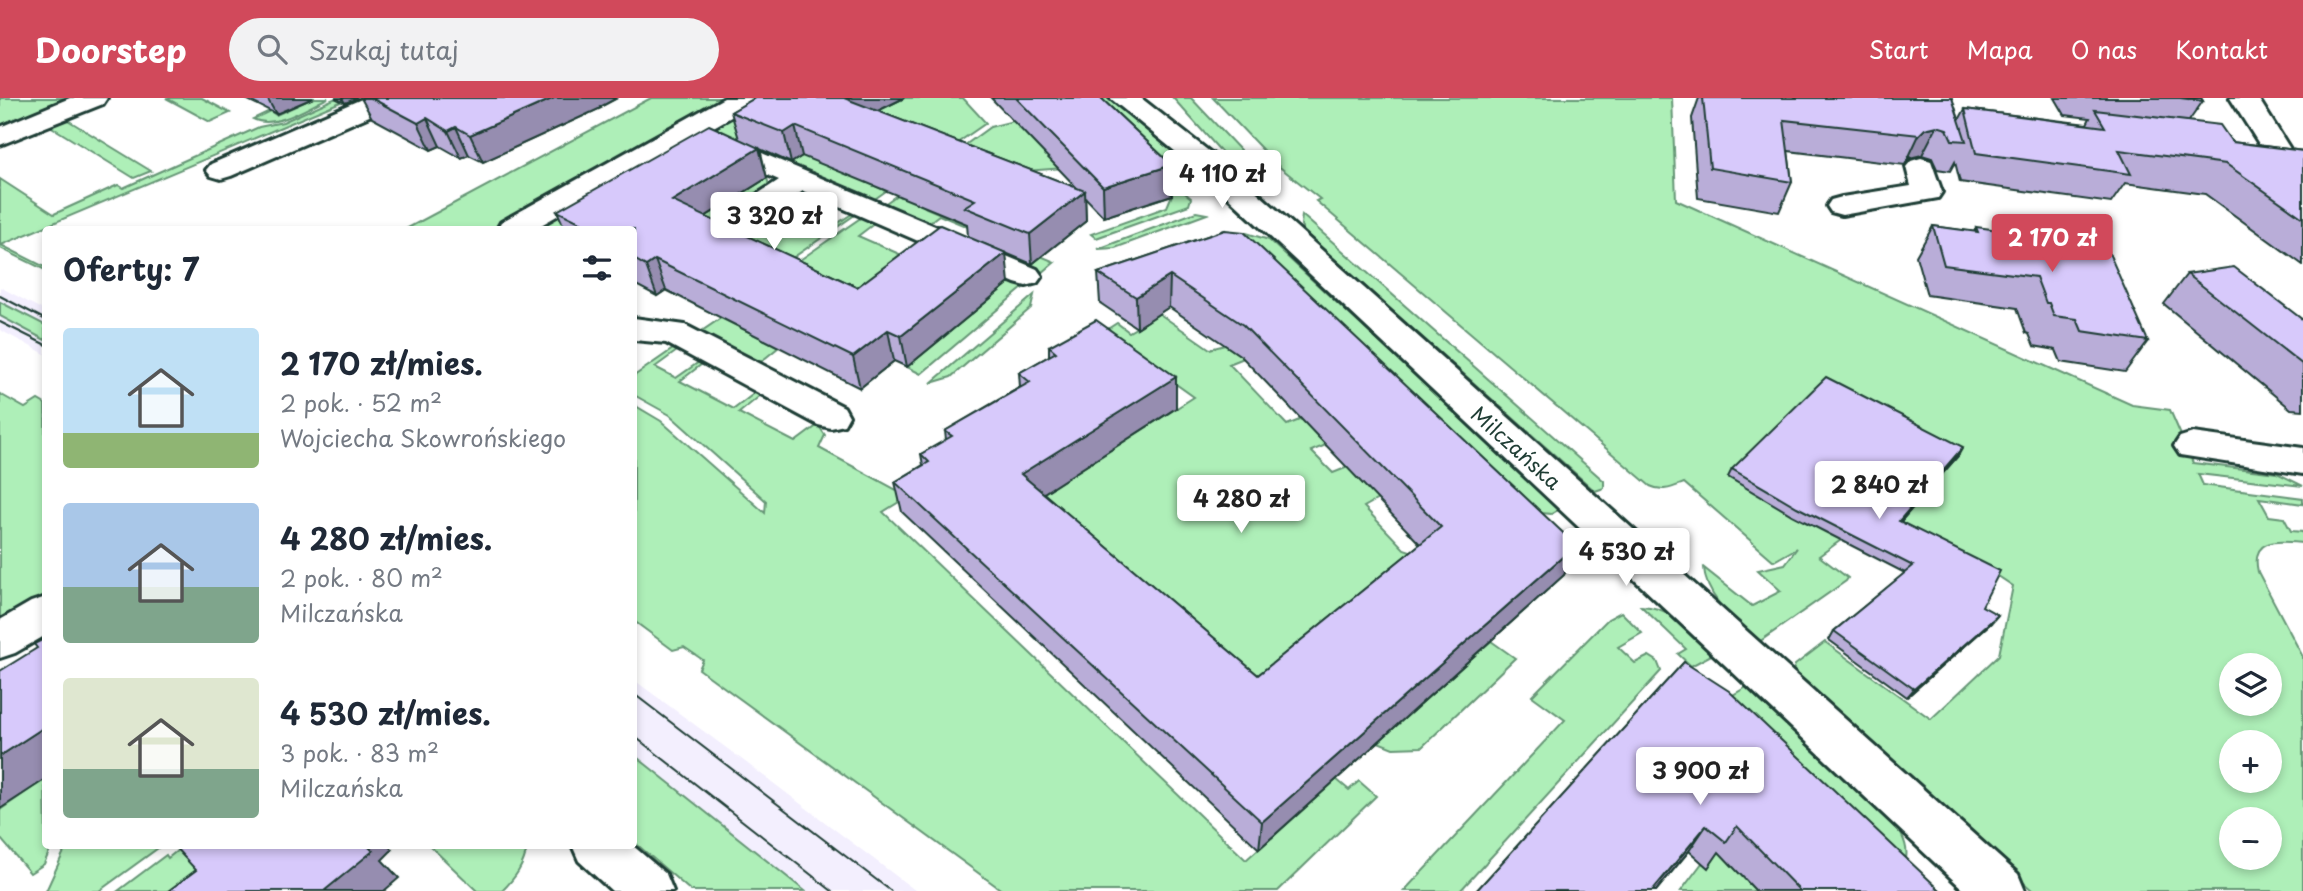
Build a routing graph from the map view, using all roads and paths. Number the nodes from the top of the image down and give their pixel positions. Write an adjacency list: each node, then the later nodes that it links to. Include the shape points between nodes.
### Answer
1 (93, 98): 7 (street)
2 (387, 98): 11 (street)
3 (744, 98): 16 (street)
4 (1124, 98): 12 (street, Milczańska)
5 (1152, 98): 12 (street, Milczańska)
6 (2244, 98): 9 (street)
7 (1, 137)
8 (731, 149): 13 (street)
9 (2277, 152)
10 (1921, 167): 14 (street, via 1927,192)
11 (220, 170)
12 (1219, 173): 26 (street, Milczańska)
13 (801, 179): 15 (street); 17 (street)
14 (1842, 206)
15 (746, 215)
16 (517, 226)
17 (1026, 275)
18 (637, 329): 19 (street, via 673,332)
19 (831, 416)
20 (2193, 446): 21 (street)
21 (2303, 461)
22 (42, 616): 23 (street)
23 (0, 641)
24 (601, 849): 25 (street)
25 (648, 891)
26 (2000, 891)

